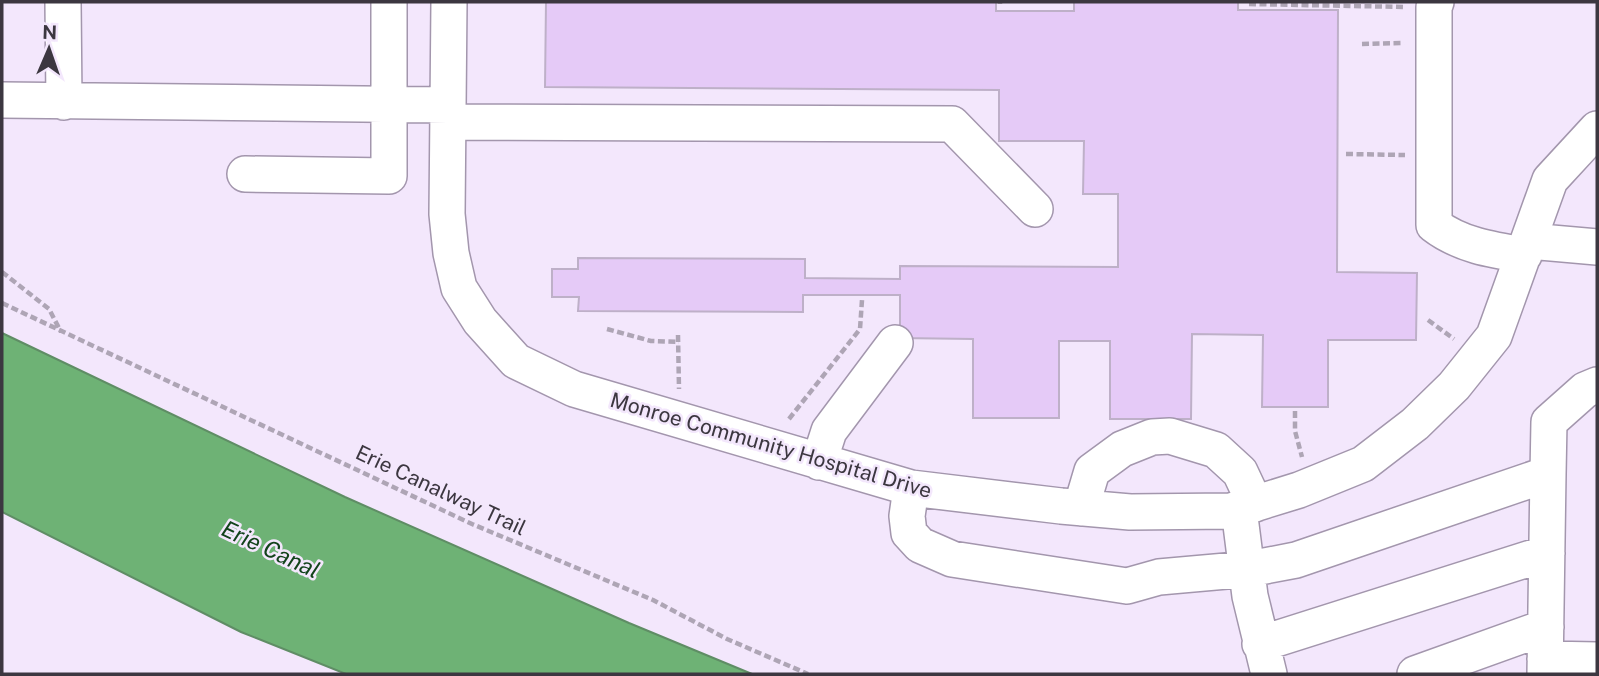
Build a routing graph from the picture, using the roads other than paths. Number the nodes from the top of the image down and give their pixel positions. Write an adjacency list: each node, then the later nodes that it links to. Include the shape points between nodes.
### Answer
1 (63, 2): 6 (street)
2 (389, 2): 7 (street)
3 (449, 2): 8 (street, Monroe Community Hospital Drive)
4 (1425, 4): 13 (street, via 1434,7 1434,225 1449,236 1493,250)
5 (2, 100): 6 (street)
6 (64, 102): 7 (street)
7 (387, 104): 8 (street); 10 (street, via 389,176)
8 (448, 113): 11 (street, via 953,124); 16 (street, Monroe Community Hospital Drive, via 447,214 458,288 516,361 574,389)
9 (1597, 129): 13 (street, Monroe Community Hospital Drive, via 1550,180)
10 (245, 174)
11 (1035, 209)
12 (1597, 247): 13 (street)
13 (1526, 248): 19 (street, Monroe Community Hospital Drive, via 1494,336 1454,386 1415,424 1363,464)
14 (895, 342): 16 (street, via 829,431)
15 (1597, 385): 17 (street, via 1549,422)
16 (819, 462): 18 (street, Monroe Community Hospital Drive)
17 (1548, 474): 21 (street); 22 (street, via 1296,560)
18 (911, 488): 20 (street, Monroe Community Hospital Drive); 22 (street, via 909,533 920,545 951,559 1127,586 1159,578)
19 (1247, 507): 20 (street, Monroe Community Hospital Drive, via 1130,512); 20 (street, via 1240,472 1216,450 1170,436 1152,437 1122,449 1093,471); 22 (street)
20 (1081, 508)
21 (1547, 553): 23 (street); 24 (street)
22 (1249, 569): 24 (street, via 1250,596)
23 (1545, 653): 25 (street); 26 (street)
24 (1265, 659)
25 (1597, 660)
26 (1415, 674)

